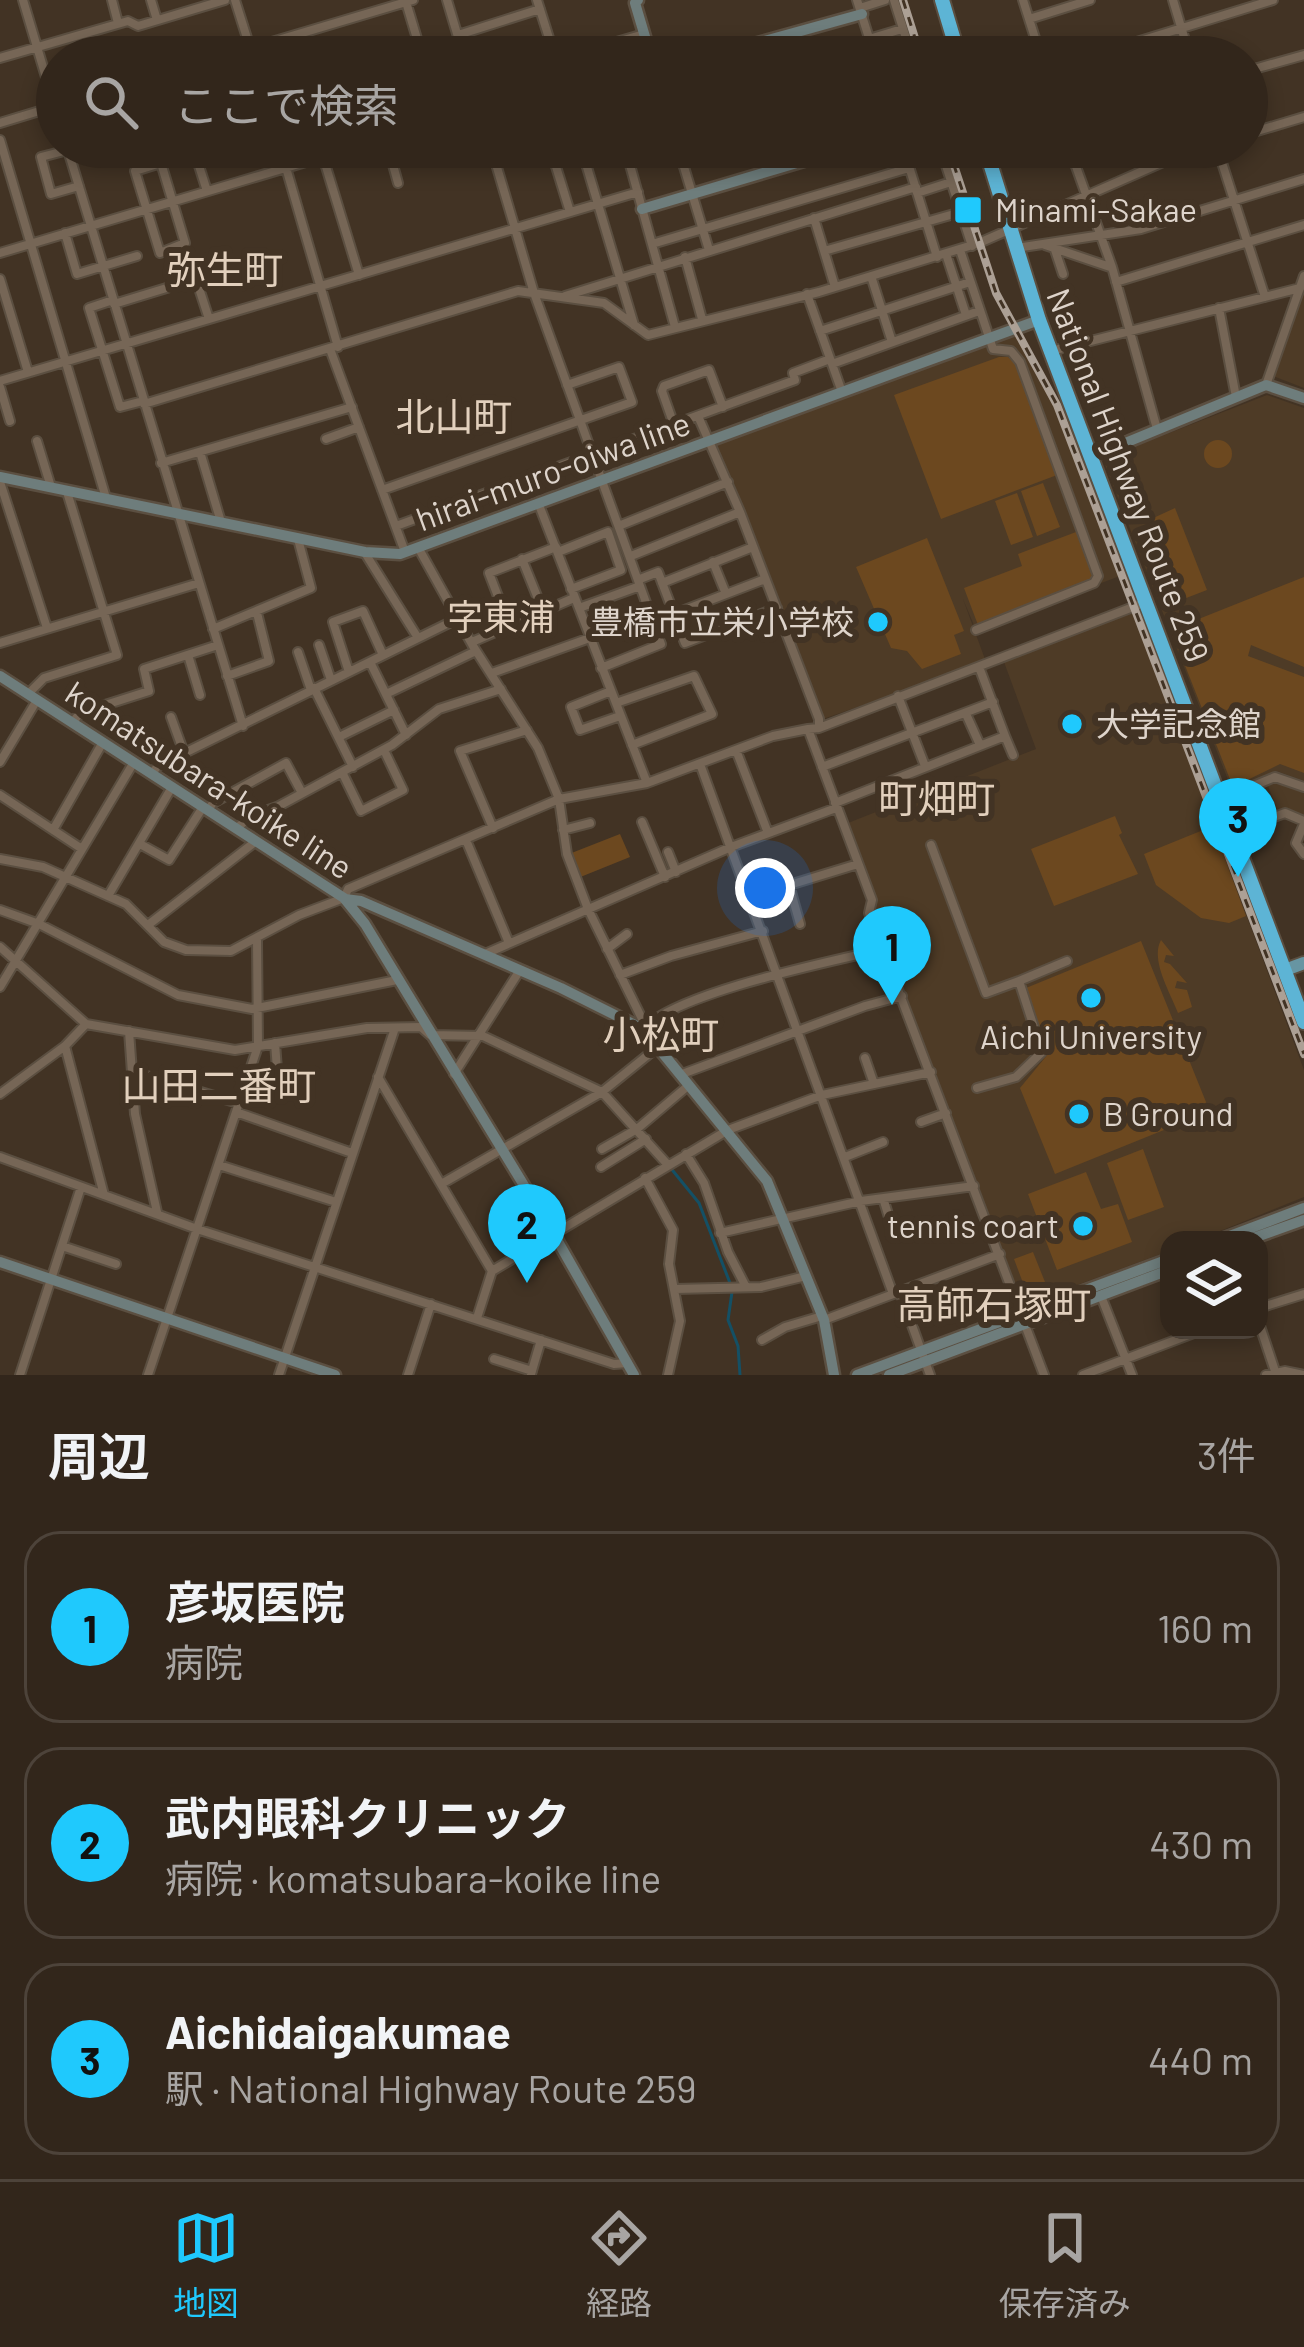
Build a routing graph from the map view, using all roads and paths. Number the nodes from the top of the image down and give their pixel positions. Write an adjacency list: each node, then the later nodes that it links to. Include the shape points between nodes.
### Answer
1 (23, 0): 39 (street)
2 (112, 0): 20 (street)
3 (151, 0): 19 (street)
4 (225, 0): 15 (street)
5 (235, 0): 26 (street)
6 (447, 0): 24 (street)
7 (638, 0): 23 (main road)
8 (890, 0): 17 (street); 22 (street)
9 (942, 0): 35 (highway)
10 (1023, 0): 18 (street)
11 (1090, 0): 18 (street)
12 (1173, 0): 21 (street)
13 (1273, 0): 21 (street)
14 (410, 1): 27 (street); 28 (street)
15 (189, 5): 19 (street)
16 (538, 5): 24 (street); 29 (street)
17 (860, 7): 31 (main road); 32 (street)
18 (1029, 19): 36 (street)
19 (157, 20): 20 (street)
20 (118, 23): 25 (street)
21 (1181, 28): 37 (street); 38 (street)
22 (902, 29): 33 (street); 34 (street)
23 (644, 34): 30 (street)
24 (458, 35)
25 (72, 36)
26 (246, 36)
27 (303, 36)
28 (417, 36)
29 (548, 36)
30 (638, 36)
31 (777, 36)
32 (869, 36)
33 (890, 36)
34 (904, 36)
35 (953, 36)
36 (1034, 36)
37 (1155, 36)
38 (1183, 36)
39 (36, 43)
40 (36, 46): 42 (street)
41 (1304, 55): 43 (street)
42 (0, 58)
43 (1268, 65)
44 (36, 113): 46 (street)
45 (1304, 117): 47 (street)
46 (0, 123)
47 (1268, 128)
48 (0, 140): 96 (street)
49 (44, 168): 73 (street, via 51,194)
50 (74, 168): 73 (street)
51 (145, 168): 82 (street, via 135,171)
52 (163, 168): 80 (street)
53 (200, 168): 75 (street)
54 (286, 168): 75 (street); 120 (street)
55 (327, 168): 113 (street)
56 (394, 168): 72 (street)
57 (497, 168): 90 (street)
58 (556, 168): 84 (street)
59 (587, 168): 81 (street)
60 (631, 168): 76 (street)
61 (684, 168): 77 (street)
62 (781, 168): 77 (main road)
63 (898, 168): 91 (street)
64 (909, 168): 74 (street)
65 (947, 168): 71 (street)
66 (992, 168): 92 (highway, National Highway Route 259)
67 (1075, 168): 78 (street)
68 (1149, 168): 78 (street)
69 (1224, 168): 79 (street)
70 (1304, 179): 79 (street)
71 (951, 182): 74 (street); 85 (street)
72 (398, 183)
73 (79, 186): 89 (street)
74 (916, 190): 86 (street); 87 (street)
75 (207, 191): 80 (street)
76 (638, 192): 81 (street); 83 (street)
77 (692, 195): 83 (main road); 91 (street)
78 (1084, 198): 92 (street); 94 (street)
79 (1234, 200): 94 (street); 95 (street)
80 (173, 202): 82 (street); 82 (street, via 185,243 160,253)
81 (598, 203): 84 (street); 116 (street)
82 (146, 209): 89 (street)
83 (642, 209): 97 (street)
84 (570, 212): 90 (street)
85 (961, 212): 87 (street); 99 (street)
86 (814, 218): 102 (street); 104 (street)
87 (927, 223): 104 (street); 106 (street)
88 (1304, 225): 95 (street)
89 (91, 226): 93 (street); 109 (street)
90 (515, 228): 113 (street); 124 (street)
91 (703, 229): 97 (street); 102 (street)
92 (1010, 232): 99 (street); 100 (highway, National Highway Route 259)
93 (65, 233): 96 (street); 109 (street, via 77,274)
94 (1100, 236): 98 (street); 111 (street)
95 (1247, 242): 119 (street); 127 (street)
96 (32, 243): 105 (street); 147 (street)
97 (652, 244): 110 (street)
98 (1042, 244): 100 (street); 101 (street)
99 (972, 245): 103 (street)
100 (1016, 248): 135 (highway, National Highway Route 259)
101 (1055, 248): 111 (street); 112 (street)
102 (709, 250): 108 (street)
103 (960, 250): 106 (street); 118 (street)
104 (824, 251): 122 (street)
105 (0, 253)
106 (941, 255): 115 (street); 121 (street)
107 (137, 256): 109 (street)
108 (685, 257): 110 (street); 134 (street)
109 (103, 266): 128 (street)
110 (658, 266): 116 (street); 137 (street)
111 (1112, 267): 119 (street)
112 (1063, 274)
113 (359, 275): 120 (street)
114 (1304, 275): 123 (street)
115 (872, 276): 122 (street); 130 (street)
116 (620, 277): 126 (street); 136 (street)
117 (0, 279): 148 (street)
118 (970, 282): 121 (street); 131 (street)
119 (1115, 282): 138 (street)
120 (321, 286): 133 (street); 143 (street)
121 (957, 286): 130 (street); 132 (street)
122 (835, 287): 125 (street)
123 (1300, 288): 127 (street); 151 (street)
124 (534, 293): 126 (street); 143 (street, via 518,291); 150 (street)
125 (807, 294): 134 (street); 139 (street)
126 (565, 296): 136 (street, via 604,303)
127 (1265, 297): 129 (street)
128 (114, 302): 133 (street, via 196,279); 142 (street); 144 (street, via 89,308)
129 (1219, 308): 138 (street); 153 (street)
130 (882, 310): 139 (street); 141 (street)
131 (979, 310): 132 (street); 140 (street)
132 (967, 315): 141 (street)
133 (209, 319): 142 (street)
134 (702, 319): 137 (street)
135 (1039, 320): 140 (main road, hirai-muro-oiwa line); 145 (highway, National Highway Route 259)
136 (634, 327): 137 (street, via 649,334)
137 (675, 327)
138 (1128, 330): 145 (street); 163 (street)
139 (820, 332): 146 (street)
140 (989, 339): 152 (main road, hirai-muro-oiwa line); 209 (street, via 1020,362 1098,578)
141 (892, 342): 146 (street)
142 (126, 344): 144 (street); 155 (street)
143 (334, 348): 155 (street); 156 (street)
144 (103, 351): 147 (street); 155 (street, via 120,407)
145 (1050, 351): 169 (highway, National Highway Route 259)
146 (831, 361): 152 (street); 157 (street)
147 (66, 362): 148 (street); 177 (street)
148 (28, 372): 149 (street)
149 (0, 384): 160 (street)
150 (567, 385): 159 (street); 159 (street, via 619,367 632,402)
151 (1266, 385): 153 (main road); 154 (main road)
152 (842, 394): 166 (main road, hirai-muro-oiwa line)
153 (1236, 397): 163 (main road)
154 (1304, 398)
155 (143, 403): 170 (street)
156 (352, 407): 162 (street); 167 (street)
157 (723, 407): 158 (street); 161 (street, via 709,370 664,386)
158 (698, 416): 161 (street); 166 (street)
159 (580, 419): 168 (street); 175 (street)
160 (10, 421)
161 (674, 425): 168 (street)
162 (359, 427): 165 (street); 175 (street)
163 (1157, 429): 169 (main road)
164 (37, 440): 174 (street)
165 (326, 440)
166 (708, 442): 172 (main road, hirai-muro-oiwa line); 173 (street)
167 (200, 452): 170 (street); 181 (street)
168 (593, 455): 172 (street); 183 (street)
169 (1091, 457): 198 (highway, National Highway Route 259)
170 (161, 463): 180 (street)
171 (0, 480): 174 (main road, hirai-muro-oiwa line); 207 (street)
172 (603, 482): 178 (main road, hirai-muro-oiwa line); 182 (street)
173 (728, 482): 179 (street); 182 (street)
174 (51, 488): 176 (main road, hirai-muro-oiwa line)
175 (382, 490): 183 (street)
176 (68, 492): 177 (main road, hirai-muro-oiwa line); 200 (street)
177 (106, 498): 180 (main road, hirai-muro-oiwa line)
178 (539, 506): 186 (street); 187 (main road, hirai-muro-oiwa line)
179 (740, 512): 185 (street); 189 (street)
180 (177, 513): 181 (main road, hirai-muro-oiwa line); 193 (street)
181 (221, 523): 184 (main road, hirai-muro-oiwa line)
182 (620, 525): 189 (street)
183 (396, 526): 187 (street)
184 (298, 538): 188 (main road, hirai-muro-oiwa line); 202 (street, via 311,588)
185 (754, 547): 191 (street); 192 (street)
186 (557, 549): 190 (street); 197 (street); 197 (street, via 608,532 621,570)
187 (412, 551): 188 (main road, hirai-muro-oiwa line); 205 (street)
188 (365, 553): 211 (street)
189 (631, 556): 194 (street)
190 (522, 560): 201 (street); 206 (street, via 489,574)
191 (713, 562): 195 (street); 196 (street)
192 (765, 579): 196 (street); 199 (street)
193 (199, 583): 200 (street); 208 (street)
194 (640, 583): 195 (street, via 658,572); 197 (street); 204 (street)
195 (662, 583): 203 (street)
196 (726, 594): 203 (street)
197 (574, 598): 201 (street); 210 (street)
198 (1146, 602): 220 (street); 269 (highway, National Highway Route 259)
199 (777, 608): 203 (street, via 685,643); 242 (street, via 819,719)
200 (104, 610): 207 (street); 233 (street, via 117,655 44,678)
201 (542, 611): 206 (street)
202 (257, 613): 208 (street); 225 (street, via 269,661)
203 (674, 614)
204 (650, 616): 210 (street); 221 (street, via 661,644)
205 (458, 619): 211 (street); 215 (street)
206 (509, 626): 215 (street)
207 (47, 628): 212 (street)
208 (213, 629): 213 (street)
209 (976, 630)
210 (590, 637): 221 (street); 223 (street)
211 (418, 638): 218 (street)
212 (0, 644)
213 (218, 645): 217 (street); 225 (street)
214 (319, 645): 226 (street)
215 (474, 646): 223 (street); 230 (street)
216 (298, 652): 227 (street)
217 (188, 655): 231 (street); 240 (street, via 144,669 149,691)
218 (383, 656): 219 (street); 222 (street, via 363,611 332,622)
219 (370, 662): 222 (street); 230 (street)
220 (979, 667): 232 (street); 234 (street)
221 (601, 668): 229 (street)
222 (349, 672): 226 (street)
223 (492, 674): 228 (street)
224 (0, 676): 233 (main road, komatsubara-koike line)
225 (227, 676): 241 (street)
226 (331, 680): 227 (street)
227 (312, 689): 241 (street); 247 (street)
228 (501, 689): 243 (street); 245 (street, via 439,709)
229 (611, 691): 235 (street); 238 (street, via 571,706 580,730)
230 (386, 694): 236 (street)
231 (200, 695)
232 (898, 696): 242 (street); 244 (street)
233 (32, 697): 240 (main road, komatsubara-koike line); 255 (street)
234 (993, 702): 237 (street); 246 (street)
235 (616, 703): 238 (street); 249 (street, via 694,676 712,714)
236 (394, 710): 245 (street); 247 (street)
237 (966, 713): 244 (street); 250 (street)
238 (620, 716): 249 (street)
239 (171, 717): 253 (street)
240 (73, 722): 248 (main road, komatsubara-koike line)
241 (243, 726): 253 (street)
242 (813, 729): 252 (street); 260 (street)
243 (527, 730): 268 (street); 276 (street, via 460,751)
244 (912, 734): 259 (street); 260 (street)
245 (406, 735): 251 (street)
246 (1005, 736): 250 (street); 254 (street)
247 (339, 737): 258 (street)
248 (103, 742): 256 (main road, komatsubara-koike line); 277 (street)
249 (632, 745): 263 (street)
250 (980, 746): 259 (street)
251 (384, 750): 258 (street); 261 (street, via 403,790 361,811)
252 (736, 750): 257 (street); 280 (street)
253 (184, 753): 262 (street)
254 (1013, 755)
255 (0, 762)
256 (134, 762): 262 (main road, komatsubara-koike line); 286 (street)
257 (700, 764): 263 (street); 285 (street)
258 (353, 766): 261 (street)
259 (925, 766): 270 (street)
260 (822, 767): 270 (street)
261 (342, 772): 266 (street)
262 (152, 773): 264 (main road, komatsubara-koike line)
263 (647, 783): 268 (street)
264 (172, 787): 271 (main road, komatsubara-koike line); 283 (street)
265 (1304, 787): 269 (street, via 1275,777)
266 (302, 793): 271 (street, via 286,763); 275 (street)
267 (0, 795): 277 (street)
268 (559, 799): 276 (street); 278 (street)
269 (1221, 799): 279 (highway, National Highway Route 259)
270 (836, 806): 280 (street); 290 (street)
271 (206, 808): 275 (main road, komatsubara-koike line); 283 (street, via 170,860)
272 (642, 822): 292 (street)
273 (1304, 822): 279 (street, via 1285,813); 288 (street, via 1296,843)
274 (590, 823): 278 (street)
275 (237, 828): 282 (main road, komatsubara-koike line)
276 (493, 828): 281 (street)
277 (53, 830): 286 (street)
278 (563, 830): 298 (street)
279 (1234, 832): 315 (highway, National Highway Route 259)
280 (768, 833): 285 (street)
281 (466, 840): 297 (street, via 348,889); 306 (street)
282 (255, 842): 297 (main road, komatsubara-koike line); 302 (street)
283 (140, 844): 295 (street)
284 (931, 845): 319 (street, via 986,994)
285 (731, 847): 291 (street); 296 (street)
286 (82, 849): 293 (street)
287 (668, 852): 291 (street)
288 (1304, 854)
289 (0, 860): 293 (street)
290 (858, 864): 294 (street); 308 (street)
291 (676, 872): 292 (street)
292 (665, 877): 298 (street)
293 (65, 880): 295 (street); 300 (street)
294 (788, 886): 296 (street); 301 (street)
295 (109, 896): 302 (street)
296 (750, 897): 303 (street)
297 (344, 898): 305 (street); 310 (main road); 318 (main road, komatsubara-koike line)
298 (588, 909): 306 (street); 309 (street)
299 (0, 910): 300 (street)
300 (38, 924): 311 (street); 322 (street, via 178,995)
301 (800, 924)
302 (148, 925): 305 (street, via 186,950 231,952)
303 (763, 931): 316 (street); 317 (street)
304 (627, 934): 309 (street)
305 (257, 940): 322 (street)
306 (509, 944): 310 (street)
307 (0, 946): 311 (street)
308 (884, 949): 316 (street); 321 (street)
309 (607, 950): 317 (street)
310 (485, 954): 314 (main road)
311 (18, 958): 320 (street); 324 (street)
312 (1067, 961): 319 (street)
313 (1304, 963): 315 (main road)
314 (520, 970): 325 (main road); 330 (street)
315 (1285, 970): 323 (highway, National Highway Route 259)
316 (778, 974): 325 (street, via 669,1010); 328 (street)
317 (620, 975): 325 (street)
318 (397, 980): 322 (street); 329 (main road, komatsubara-koike line)
319 (1019, 981): 342 (street, via 1042,1052 1016,1077)
320 (0, 987)
321 (902, 996): 328 (street); 337 (street)
322 (259, 1008): 333 (street)
323 (1304, 1022)
324 (86, 1024): 327 (street); 332 (street)
325 (644, 1027): 334 (main road)
326 (395, 1028): 329 (street); 331 (street); 339 (street)
327 (129, 1030): 333 (street, via 236,1050); 336 (street)
328 (799, 1030): 340 (street); 345 (street)
329 (430, 1035): 330 (street); 338 (main road, komatsubara-koike line)
330 (479, 1036): 338 (street); 343 (street)
331 (275, 1042): 333 (street); 346 (street)
332 (64, 1046): 344 (street); 367 (street)
333 (258, 1046): 347 (street)
334 (659, 1046): 340 (main road); 343 (street)
335 (865, 1058): 341 (street)
336 (133, 1072): 347 (street); 372 (street)
337 (931, 1072): 341 (street); 348 (street)
338 (454, 1073): 355 (main road, komatsubara-koike line)
339 (378, 1077): 356 (street); 364 (street)
340 (686, 1079): 350 (street); 351 (main road)
341 (874, 1084): 345 (street)
342 (977, 1088)
343 (602, 1092): 350 (street); 355 (street)
344 (0, 1094)
345 (822, 1095): 351 (street); 358 (street)
346 (279, 1096)
347 (237, 1108): 356 (street); 360 (street)
348 (946, 1113): 349 (street); 365 (street)
349 (921, 1122)
350 (637, 1129): 352 (street); 354 (street)
351 (728, 1130): 357 (street); 373 (main road)
352 (646, 1139): 361 (street); 362 (street)
353 (883, 1142): 358 (street)
354 (602, 1149)
355 (501, 1150): 364 (street); 380 (main road, komatsubara-koike line)
356 (352, 1154): 370 (street)
357 (686, 1154): 361 (street); 378 (street)
358 (844, 1156): 369 (street)
359 (0, 1157): 366 (street)
360 (219, 1165): 370 (street); 376 (street)
361 (668, 1165): 363 (street)
362 (601, 1166)
363 (645, 1178): 380 (street); 392 (street, via 674,1230 669,1264)
364 (443, 1183): 387 (street)
365 (974, 1186): 368 (street); 382 (street)
366 (81, 1187): 367 (street); 381 (street)
367 (104, 1196): 372 (street)
368 (883, 1198): 369 (street); 375 (street)
369 (861, 1201): 373 (street); 393 (street)
370 (336, 1202): 386 (street)
371 (1304, 1208): 377 (main road)
372 (158, 1214): 376 (street)
373 (784, 1218): 378 (street); 389 (main road)
374 (1304, 1220): 379 (main road)
375 (892, 1227)
376 (197, 1229): 386 (street); 400 (street)
377 (1241, 1231)
378 (721, 1233): 391 (street)
379 (1268, 1233)
380 (553, 1234): 387 (street); 411 (main road, komatsubara-koike line)
381 (62, 1246): 385 (street); 390 (street)
382 (1000, 1254): 393 (street); 401 (street)
383 (0, 1262): 390 (main road)
384 (1160, 1263): 401 (main road)
385 (116, 1264)
386 (314, 1267): 396 (street); 406 (street)
387 (492, 1271): 398 (street)
388 (1160, 1273): 395 (main road)
389 (806, 1276): 391 (street); 399 (main road)
390 (51, 1279): 400 (main road); 414 (street)
391 (746, 1287): 392 (street)
392 (676, 1289): 419 (street, via 680,1321)
393 (896, 1293): 399 (street); 409 (street)
394 (1304, 1294): 397 (street)
395 (1102, 1296): 401 (main road); 408 (street)
396 (431, 1304): 398 (street); 418 (street)
397 (1268, 1305)
398 (477, 1318): 404 (street)
399 (823, 1318): 405 (street); 420 (main road)
400 (167, 1319): 406 (main road); 415 (street)
401 (1023, 1319): 409 (main road); 423 (street)
402 (1178, 1339): 408 (street)
403 (1263, 1339): 413 (street)
404 (541, 1340): 410 (street); 412 (street)
405 (762, 1340)
406 (285, 1358): 416 (street); 417 (main road)
407 (494, 1359): 412 (street)
408 (1126, 1359): 424 (street); 425 (street)
409 (926, 1363): 421 (main road); 422 (main road)
410 (614, 1370): 411 (street)
411 (633, 1372)
412 (531, 1373)
413 (1270, 1373): 426 (street)
414 (20, 1375)
415 (148, 1375)
416 (279, 1375)
417 (335, 1375)
418 (408, 1375)
419 (668, 1375)
420 (834, 1375)
421 (857, 1375)
422 (889, 1375)
423 (1044, 1375)
424 (1082, 1375)
425 (1132, 1375)
426 (1304, 1375)

